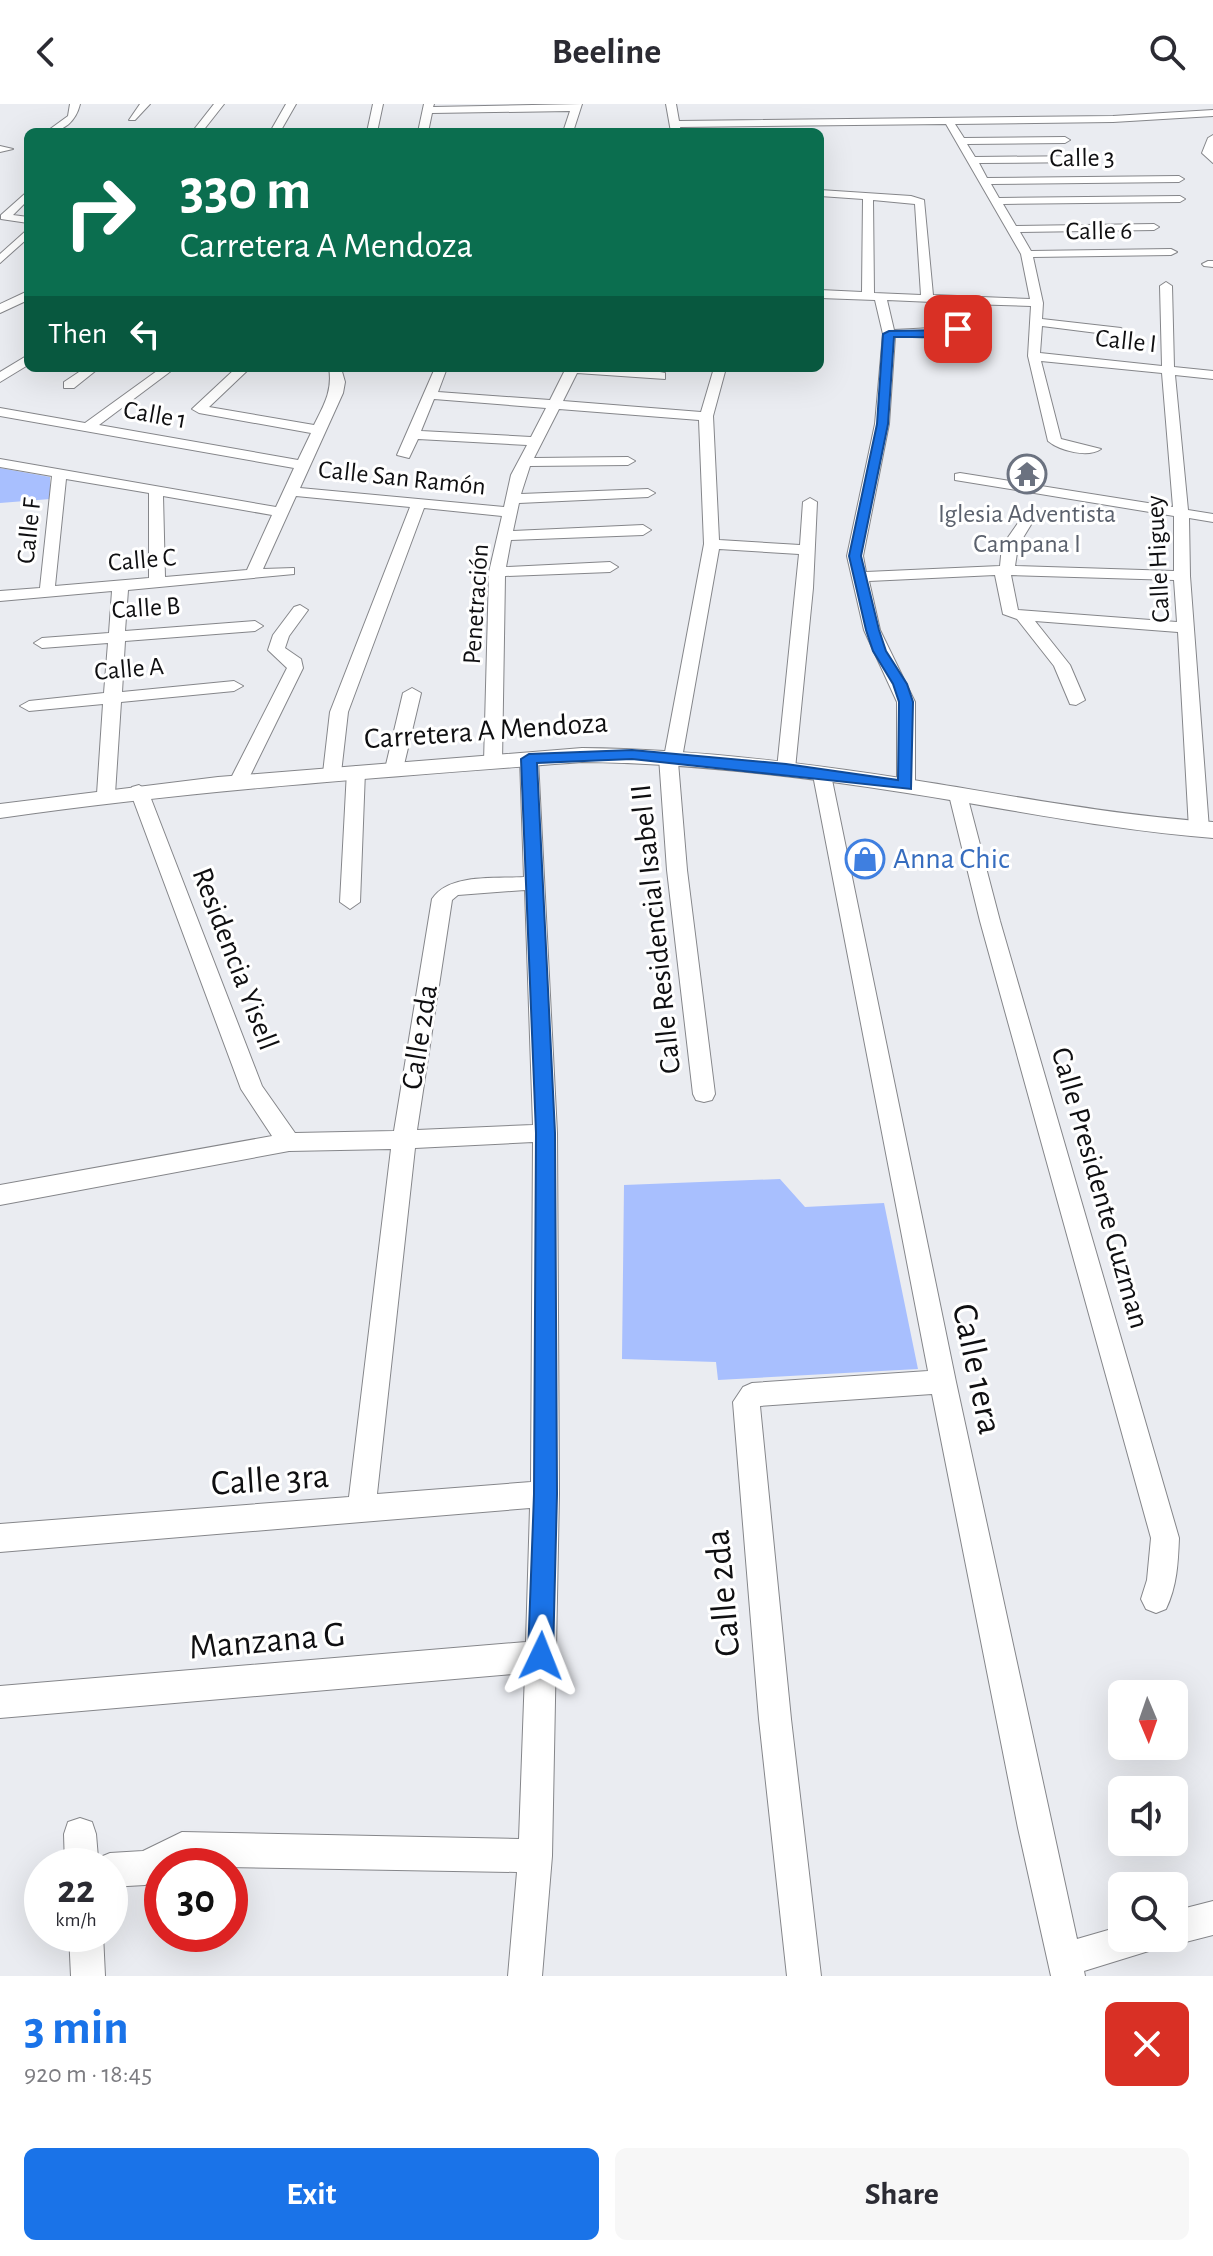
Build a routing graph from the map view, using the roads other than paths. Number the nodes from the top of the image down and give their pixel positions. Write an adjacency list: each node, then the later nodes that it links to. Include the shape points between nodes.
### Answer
1 (75, 104): 17 (street, via 72,117)
2 (145, 104): 11 (street)
3 (219, 104): 18 (street)
4 (291, 104): 19 (street)
5 (378, 104): 20 (street)
6 (671, 104): 23 (street)
7 (1101, 104): 12 (street)
8 (576, 106): 9 (street); 22 (street)
9 (429, 107): 21 (street)
10 (1213, 113): 12 (street)
11 (132, 118)
12 (1113, 119): 13 (street, via 978,116)
13 (949, 121): 14 (street, via 913,117); 26 (street)
14 (755, 122): 23 (street)
15 (557, 124): 22 (street)
16 (440, 125): 21 (street)
17 (57, 128)
18 (200, 128)
19 (277, 128)
20 (373, 128)
21 (424, 128)
22 (570, 128)
23 (675, 128)
24 (1213, 138): 29 (street, via 1207,153)
25 (1065, 140): 26 (street)
26 (960, 141): 28 (street)
27 (1089, 159): 28 (street)
28 (972, 160): 32 (street)
29 (1213, 160)
30 (843, 178): 34 (street)
31 (1179, 179): 32 (street, Calle 3)
32 (986, 181): 38 (street)
33 (824, 193): 34 (street)
34 (845, 195): 35 (street)
35 (868, 196): 48 (street); 50 (street, via 920,202)
36 (24, 198): 39 (street, via 5,217)
37 (1180, 199): 38 (street)
38 (998, 201): 41 (street)
39 (24, 220)
40 (1154, 227): 41 (street)
41 (1014, 229): 44 (street)
42 (24, 236): 45 (street)
43 (1171, 252): 44 (street, Calle 6)
44 (1027, 254): 52 (street)
45 (0, 260)
46 (1166, 286): 59 (street, Calle Higuey)
47 (824, 294): 48 (street)
48 (874, 296): 50 (street); 56 (street)
49 (24, 297): 53 (street)
50 (927, 298): 51 (street)
51 (961, 300): 52 (street); 56 (street, via 954,331)
52 (1037, 303): 54 (street)
53 (0, 309)
54 (1036, 322): 55 (street); 57 (street)
55 (1121, 332)
56 (889, 334): 108 (street, via 882,424 855,556)
57 (1034, 356): 59 (street, Calle I); 80 (street, via 1055,441)
58 (24, 362): 70 (street)
59 (1168, 369): 68 (street, Calle I); 95 (street, Calle Higuey)
60 (87, 372): 71 (street)
61 (164, 372): 76 (street)
62 (240, 372): 77 (street, via 199,409)
63 (336, 372): 77 (street, via 336,393)
64 (440, 372): 72 (street)
65 (571, 372): 73 (street, Penetración)
66 (610, 372): 69 (street)
67 (719, 372): 75 (street, Calle Residencial Isabel II)
68 (1213, 375)
69 (660, 376)
70 (0, 378)
71 (69, 385)
72 (431, 395): 73 (street); 78 (street)
73 (554, 403): 75 (street); 79 (street, Penetración)
74 (0, 412): 76 (street, Calle 1)
75 (706, 416): 100 (street, Calle Residencial Isabel II)
76 (87, 428): 85 (street, Calle 1)
77 (318, 430): 85 (street)
78 (414, 435): 79 (street); 81 (street)
79 (534, 441): 83 (street, Penetración)
80 (1094, 449)
81 (404, 455)
82 (628, 461): 83 (street)
83 (524, 462): 93 (street, Penetración)
84 (0, 463): 86 (street)
85 (301, 465): 89 (street)
86 (59, 474): 88 (street); 111 (street, Calle F)
87 (960, 477): 95 (street)
88 (156, 491): 94 (street); 109 (street)
89 (289, 491): 92 (street, Calle San Ramón); 94 (street)
90 (648, 493): 93 (street, Calle San Ramón)
91 (810, 502): 101 (street)
92 (418, 505): 93 (street, Calle San Ramón); 129 (street, via 339,712)
93 (512, 506): 99 (street, Penetración)
94 (281, 512): 106 (street)
95 (1181, 513): 96 (street); 107 (street, Calle Higuey)
96 (1213, 518)
97 (1025, 523): 103 (street, via 1010,546)
98 (643, 530): 99 (street)
99 (505, 536): 105 (street, Penetración)
100 (712, 544): 101 (street); 124 (street, Calle Residencial Isabel II)
101 (808, 550): 128 (street)
102 (610, 567): 105 (street)
103 (1005, 570): 107 (street); 108 (street); 114 (street, via 1009,612)
104 (288, 571): 106 (street, Calle C)
105 (497, 572): 126 (street, Penetración)
106 (252, 575): 109 (street, Calle C)
107 (1182, 576): 116 (street, Calle Higuey)
108 (859, 577): 132 (street, via 880,651 906,702)
109 (157, 583): 110 (street, Calle C)
110 (120, 586): 111 (street, Calle C); 117 (street)
111 (47, 592): 112 (street, Calle C)
112 (0, 596)
113 (300, 610): 131 (street, via 276,650 295,668)
114 (1023, 616): 116 (street); 122 (street, via 1062,665)
115 (255, 626): 117 (street, Calle B)
116 (1186, 628): 137 (street, Calle Higuey)
117 (114, 637): 118 (street, Calle B); 121 (street)
118 (42, 643)
119 (234, 686): 121 (street, Calle A)
120 (412, 693): 127 (street)
121 (111, 696): 123 (street, Calle A); 134 (street)
122 (1076, 700)
123 (29, 706)
124 (670, 757): 125 (street, Carretera A Mendoza, via 594,754); 128 (street, Carretera A Mendoza); 140 (street, Calle Residencial Isabel II, via 677,870)
125 (529, 759): 126 (street, Carretera A Mendoza); 138 (street)
126 (493, 762): 127 (street, Carretera A Mendoza)
127 (394, 769): 129 (street, Carretera A Mendoza)
128 (786, 769): 130 (street, Carretera A Mendoza)
129 (344, 772): 131 (street, Carretera A Mendoza); 139 (street)
130 (822, 775): 132 (street, Carretera A Mendoza); 145 (street, Calle 1era)
131 (239, 780): 133 (street, Carretera A Mendoza)
132 (906, 786): 135 (street, Carretera A Mendoza)
133 (139, 791): 134 (street, Carretera A Mendoza); 143 (street, Residencia Yisell, via 252,1089)
134 (106, 794): 136 (street, Carretera A Mendoza)
135 (958, 795): 137 (street, Carretera A Mendoza); 149 (street, Calle Presidente Guzman, via 1165,1538)
136 (0, 811)
137 (1206, 830)
138 (535, 883): 141 (street); 142 (street, Calle 2da, via 456,889 442,899)
139 (350, 902)
140 (704, 1094)
141 (545, 1133): 142 (street); 146 (street)
142 (404, 1140): 143 (street); 147 (street, Calle 2da)
143 (289, 1142): 144 (street)
144 (0, 1195)
145 (943, 1382): 158 (street, Calle 1era); 161 (street, Calle 2da, via 752,1395 746,1402)
146 (545, 1494): 147 (street, Calle 3ra); 150 (street)
147 (361, 1511): 148 (street, Calle 3ra)
148 (0, 1538)
149 (1156, 1599)
150 (541, 1656): 151 (street, Manzana G); 152 (street)
151 (0, 1702)
152 (535, 1856): 153 (street, via 182,1849 145,1868); 160 (street)
153 (128, 1869)
154 (1213, 1918): 155 (street)
155 (1188, 1924)
156 (1108, 1951): 158 (street)
157 (87, 1952): 159 (street)
158 (1066, 1968)
159 (88, 1976)
160 (525, 1976)
161 (804, 1976)

